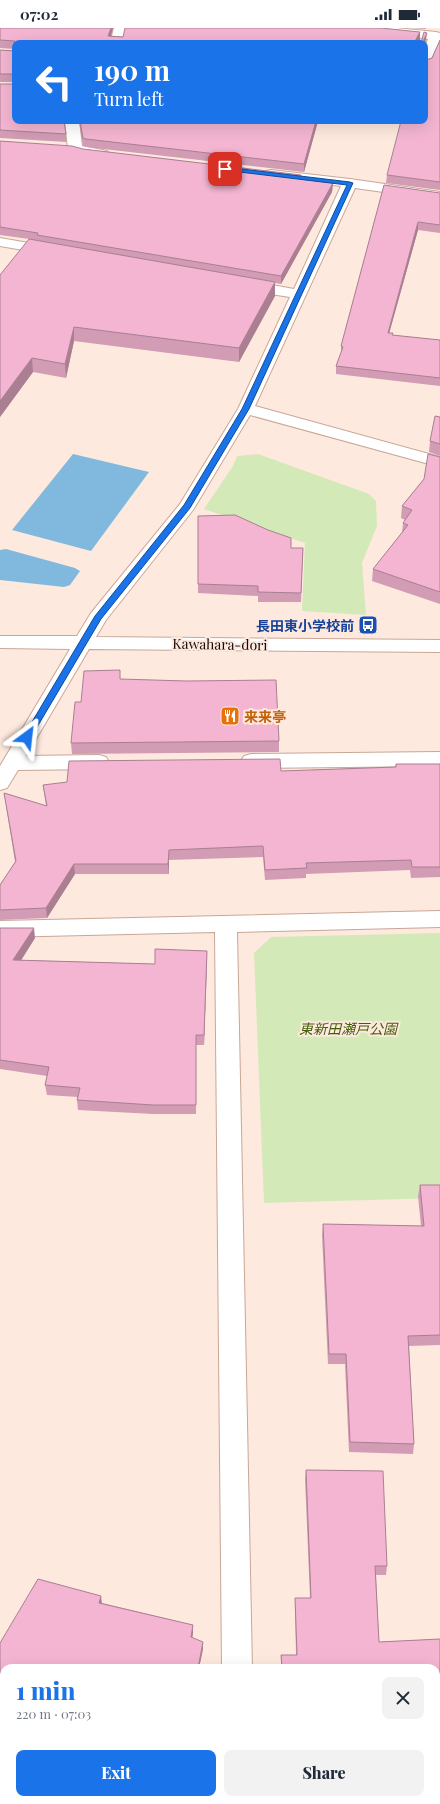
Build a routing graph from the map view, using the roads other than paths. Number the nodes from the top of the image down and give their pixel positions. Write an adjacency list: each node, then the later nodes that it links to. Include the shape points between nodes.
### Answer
1 (120, 28): 4 (street)
2 (360, 28): 3 (street)
3 (439, 33): 5 (street)
4 (118, 40)
5 (428, 56)
6 (72, 124): 7 (street, via 69,149)
7 (115, 156)
8 (256, 172): 9 (street)
9 (350, 183): 10 (street); 14 (street)
10 (440, 196)
11 (0, 242): 12 (street)
12 (63, 253)
13 (228, 282): 14 (street)
14 (299, 294): 15 (street)
15 (246, 409): 16 (street); 18 (street, via 187,506 98,617)
16 (440, 462)
17 (0, 642): 18 (street, Kawahara-dori)
18 (82, 643): 19 (street, Kawahara-dori); 23 (street)
19 (440, 646)
20 (440, 759): 21 (street)
21 (234, 761)
22 (115, 762): 23 (street)
23 (12, 763): 24 (street)
24 (0, 783)
25 (440, 919): 26 (street)
26 (226, 924): 27 (street); 28 (street)
27 (0, 929)
28 (237, 1664)

